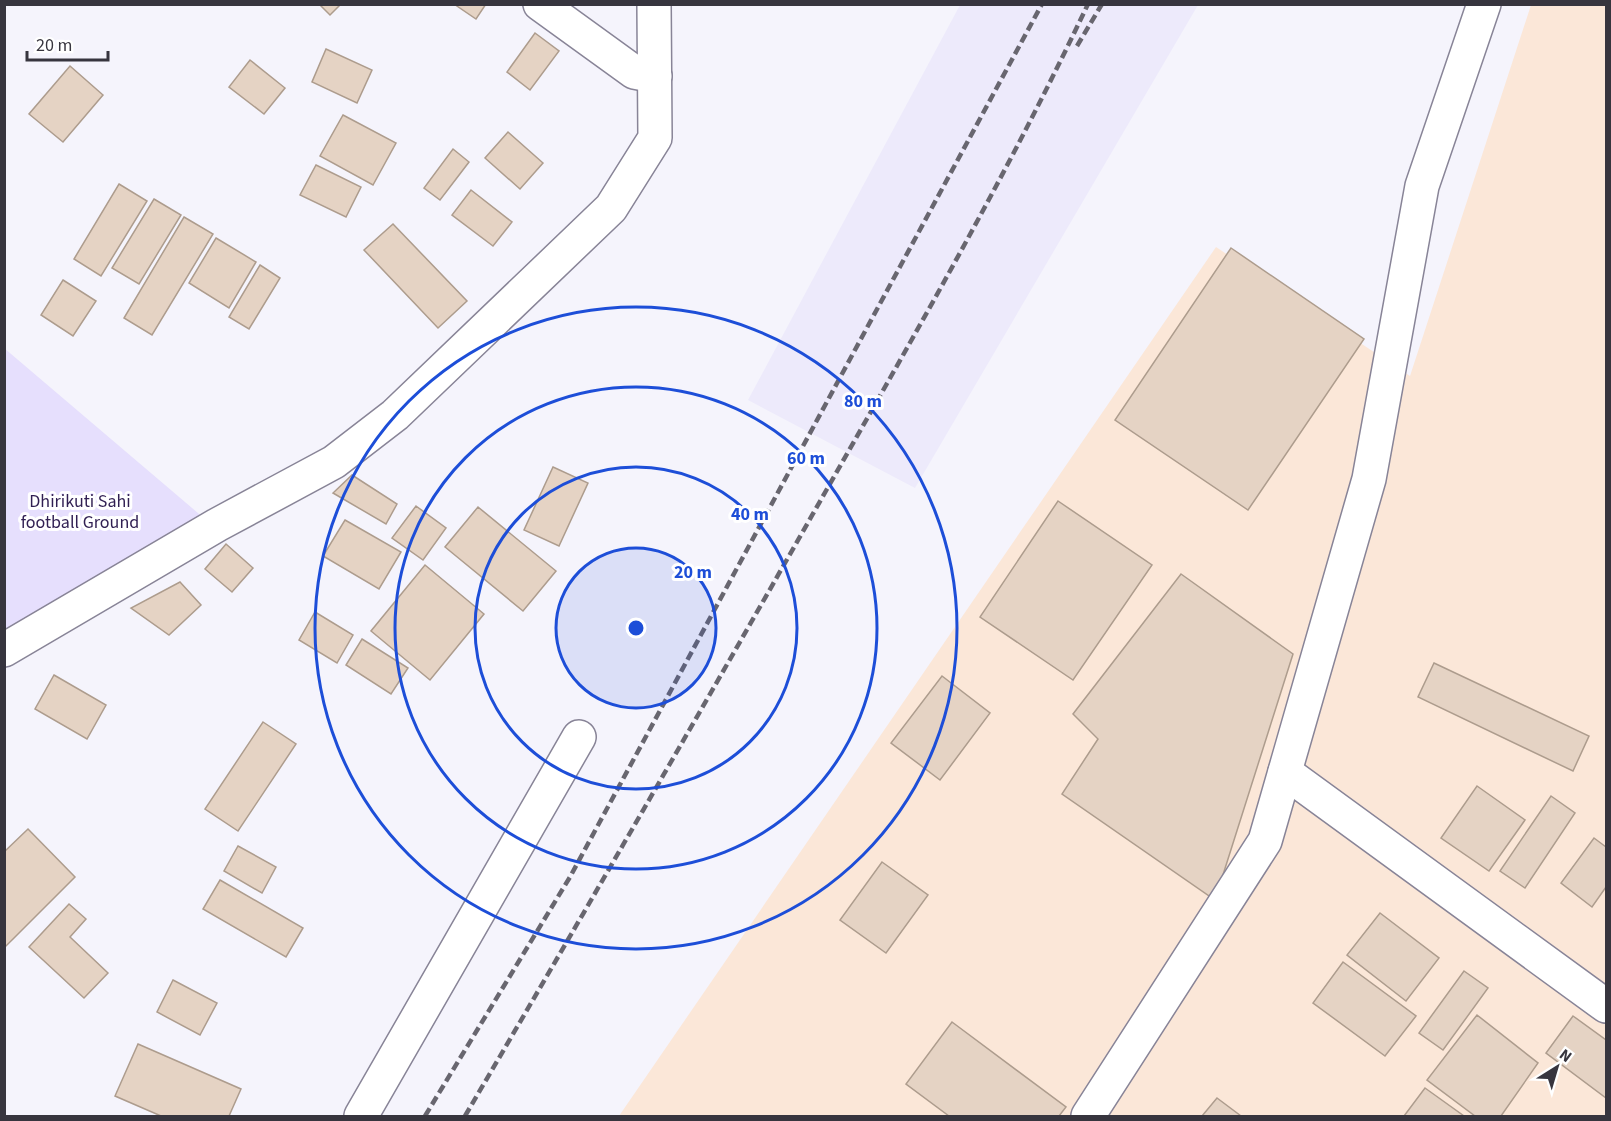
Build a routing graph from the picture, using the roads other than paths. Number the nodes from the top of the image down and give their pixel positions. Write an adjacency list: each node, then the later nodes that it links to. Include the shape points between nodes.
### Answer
1 (540, 4): 4 (street, via 634,72)
2 (654, 4): 4 (street)
3 (1484, 4): 7 (street, via 1422,186 1369,479)
4 (655, 76): 5 (street, via 655,138 611,208 396,415 334,462)
5 (4, 650)
6 (579, 737): 9 (street)
7 (1285, 772): 8 (street); 10 (street, via 1264,841)
8 (1606, 1006)
9 (361, 1116)
10 (1088, 1116)

